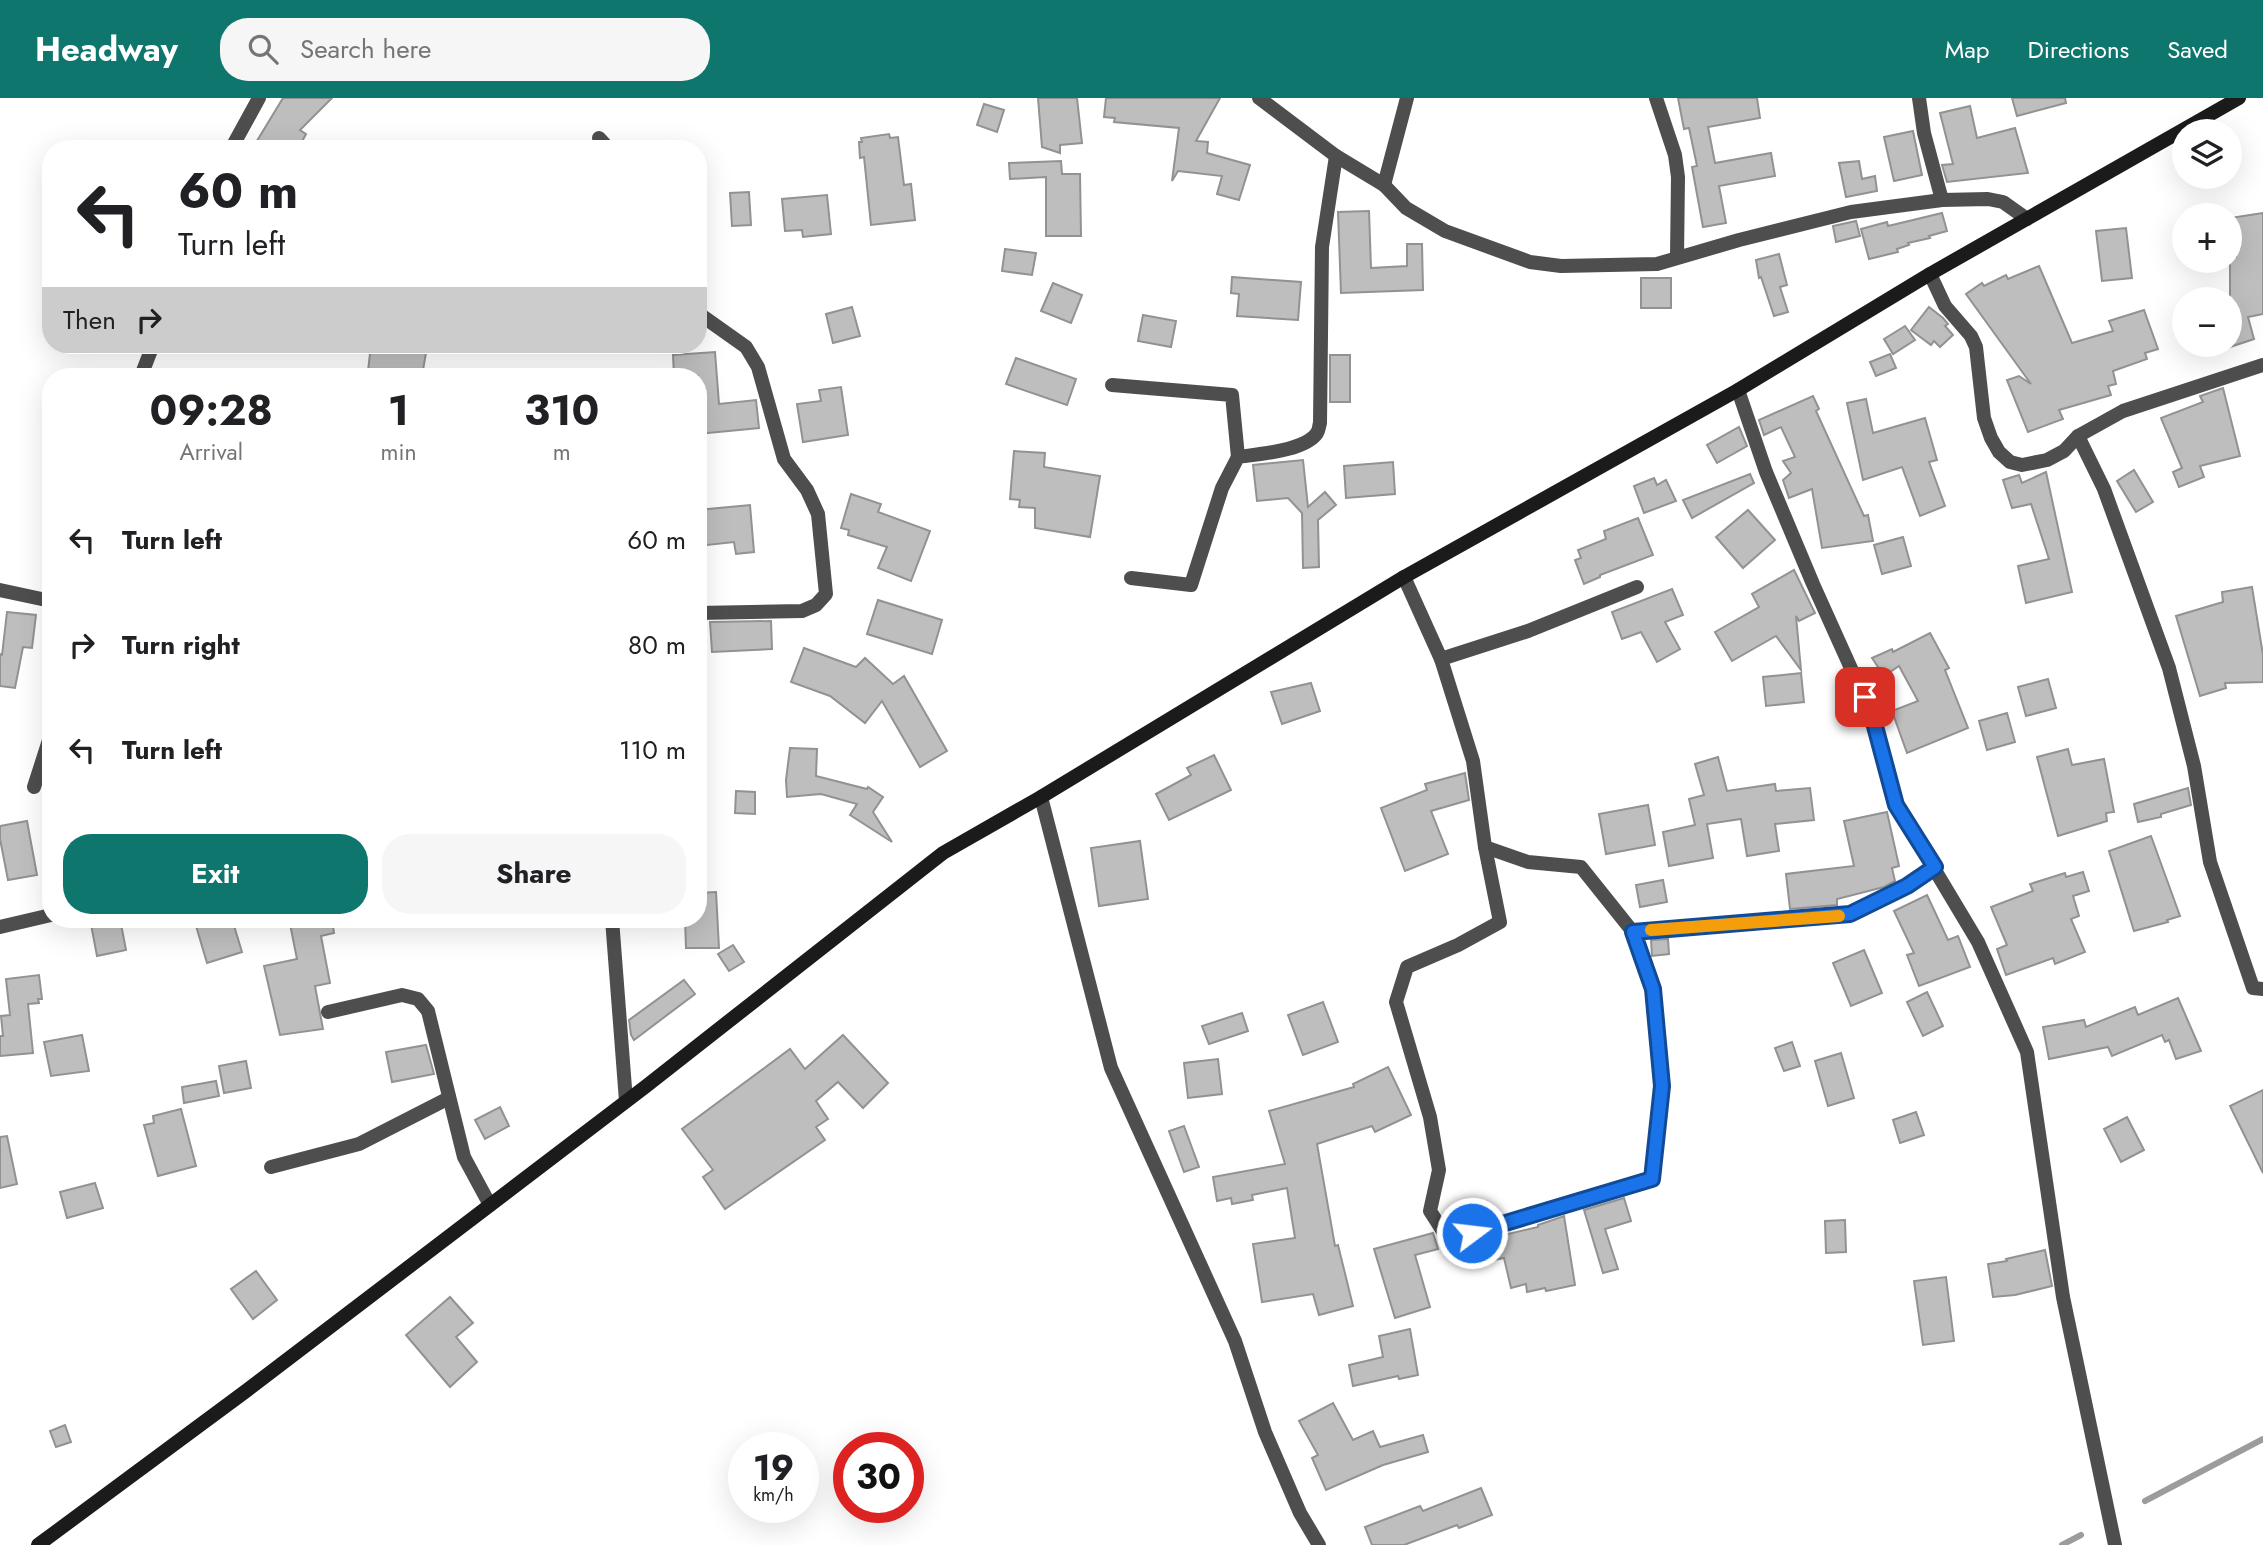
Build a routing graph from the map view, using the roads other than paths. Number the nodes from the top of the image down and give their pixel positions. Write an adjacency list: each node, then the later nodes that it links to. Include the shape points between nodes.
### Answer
1 (260, 98): 7 (street)
2 (1259, 98): 8 (street)
3 (1407, 98): 9 (street)
4 (1656, 98): 12 (street, via 1678,177)
5 (1919, 98): 10 (street)
6 (2239, 98): 11 (main road)
7 (236, 140)
8 (1336, 156): 9 (street); 19 (street, via 1322,247 1320,423 1316,434 1304,443)
9 (1384, 185): 12 (street, via 1406,208 1445,231 1530,262 1635,265)
10 (1942, 200): 11 (street, via 2004,202); 12 (street, via 1851,212)
11 (2027, 219): 13 (main road)
12 (1677, 257)
13 (1930, 274): 17 (main road); 18 (street, via 1945,306 1976,347 1984,418 1999,452 2010,462 2033,464 2064,451)
14 (707, 319): 25 (street, via 746,347 758,367 784,459 818,514 826,594 816,606 802,611)
15 (2263, 365): 18 (street, via 2123,411)
16 (1112, 385): 19 (street, via 1233,395)
17 (1738, 390): 20 (main road); 31 (street, via 1766,472 1872,715 1896,805)
18 (2078, 436): 36 (street, via 2104,489 2169,668 2194,766 2210,862 2253,988)
19 (1238, 457): 21 (street, via 1222,488 1191,585)
20 (1404, 577): 26 (street); 29 (main road)
21 (1131, 578)
22 (1637, 587): 26 (street, via 1528,631)
23 (0, 590): 24 (street)
24 (42, 599)
25 (707, 613)
26 (1441, 659): 30 (street, via 1473,761)
27 (42, 763): 28 (street)
28 (34, 788)
29 (1041, 797): 39 (main road, via 943,853); 43 (street, via 1111,1068 1235,1341 1265,1433)
30 (1485, 847): 35 (street, via 1528,862 1581,867); 35 (street, via 1500,922 1407,967 1396,1002 1430,1118 1439,1170 1430,1211 1448,1239 1652,1179 1662,1086 1653,989)
31 (1935, 867): 35 (street, via 1850,914); 44 (street, via 1978,942 2027,1052 2063,1297)
32 (42, 917): 33 (street)
33 (0, 927)
34 (613, 928): 39 (street)
35 (1633, 932)
36 (2263, 989)
37 (328, 1012): 38 (street, via 402,995 418,999 428,1011)
38 (449, 1098): 40 (street, via 359,1144); 41 (street, via 464,1157)
39 (626, 1101): 41 (main road)
40 (271, 1167)
41 (490, 1205): 42 (main road)
42 (38, 1545)
43 (1319, 1545)
44 (2115, 1545)

